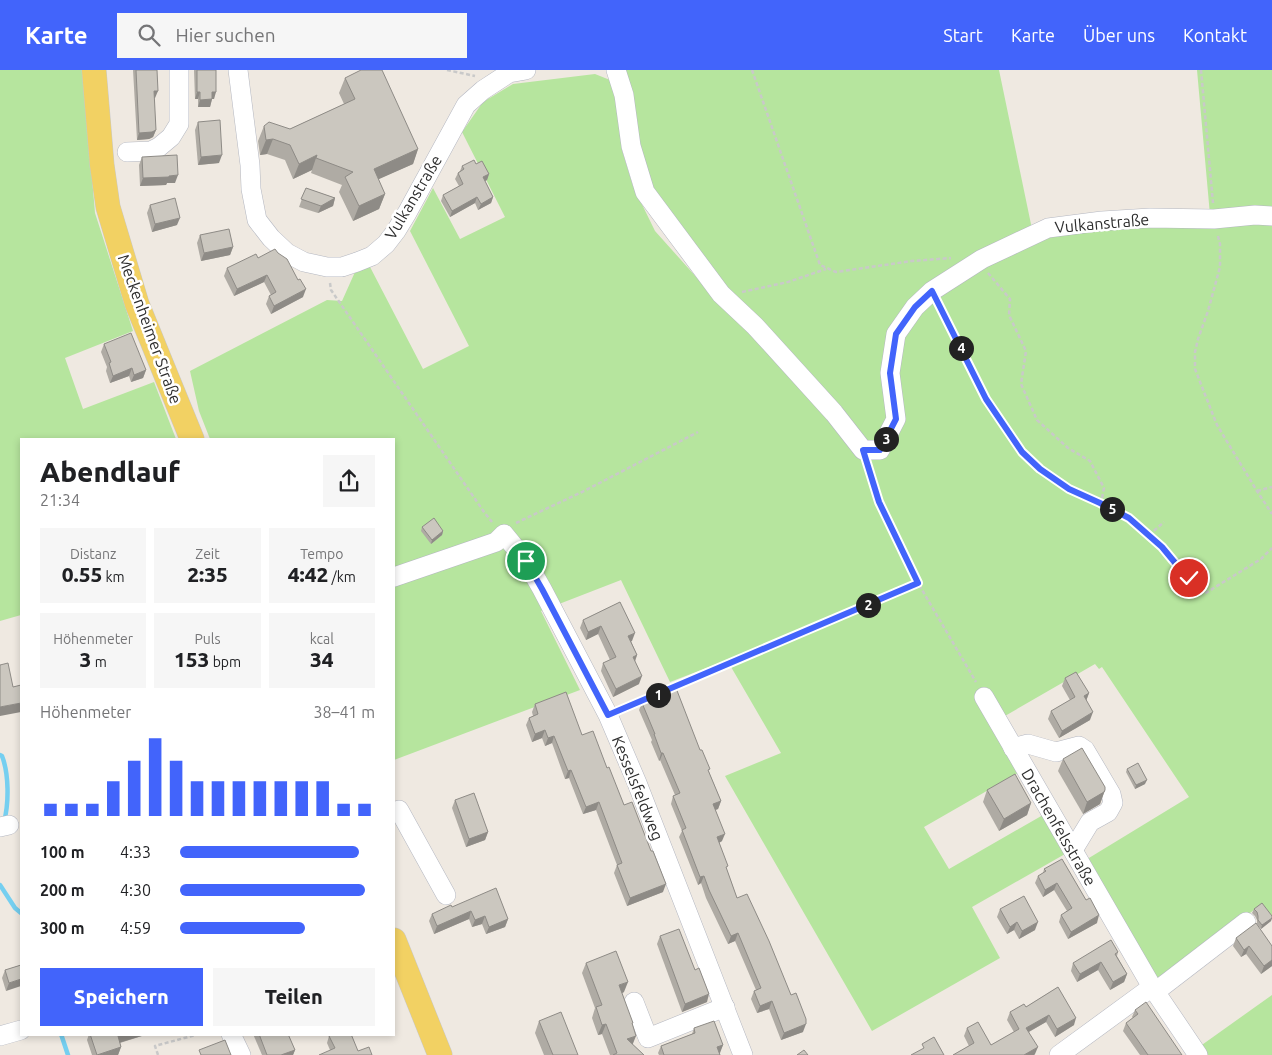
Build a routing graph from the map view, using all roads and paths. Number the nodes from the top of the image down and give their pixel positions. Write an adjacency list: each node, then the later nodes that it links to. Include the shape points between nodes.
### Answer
1 (94, 70): 15 (main road, Meckenheimer Straße, via 108,207 137,304)
2 (179, 70): 7 (street, via 179,124 171,137 151,151)
3 (238, 70): 10 (street, Vulkanstraße, via 257,220 287,252 304,262)
4 (616, 70): 13 (street, via 624,95 630,146 645,192)
5 (1201, 70): 9 (path)
6 (515, 71): 10 (street, Vulkanstraße, via 483,90 466,105 407,213 386,244 372,256 357,262)
7 (127, 152)
8 (1272, 216): 9 (street, Vulkanstraße)
9 (1214, 219): 12 (street, Vulkanstraße, via 1150,218 1048,228 982,259); 18 (path, via 1220,244 1220,267 1198,339 1195,369 1217,425)
10 (327, 267): 21 (path, via 331,290 484,512)
11 (828, 268): 13 (path, via 788,282)
12 (932, 291): 16 (street, Vulkanstraße, via 915,307 896,334 890,373 896,419 880,450); 22 (path, via 986,399 1022,452 1069,489 1129,518)
13 (721, 294): 16 (street, via 834,413)
14 (698, 432): 21 (path, via 516,524)
15 (192, 438)
16 (863, 450): 25 (path, via 879,502)
17 (1272, 486): 18 (path)
18 (1257, 491): 19 (path)
19 (1272, 514)
20 (1164, 522): 22 (path)
21 (504, 534): 24 (street, via 496,542); 27 (street, Kesselsfeldweg, via 526,561)
22 (1149, 535): 23 (path, via 1204,594 1261,559)
23 (1272, 548)
24 (395, 576)
25 (918, 583): 26 (path); 27 (path)
26 (984, 697): 28 (street, Drachenfelsstraße)
27 (608, 715): 36 (street, Kesselsfeldweg)
28 (1013, 748): 30 (street, Drachenfelsstraße); 30 (street, via 1028,744 1056,752 1079,746 1085,750 1111,794 1113,803 1108,812 1090,822)
29 (395, 812): 31 (street, via 399,810)
30 (1073, 850): 34 (street, Drachenfelsstraße)
31 (446, 895)
32 (1246, 922): 34 (street)
33 (395, 942): 43 (main road)
34 (1153, 989): 45 (street); 46 (street, Drachenfelsstraße)
35 (634, 1002): 36 (street, via 648,1038)
36 (725, 1007): 44 (street, Kesselsfeldweg)
37 (20, 1030): 38 (street)
38 (0, 1036)
39 (192, 1036): 41 (path, via 155,1046)
40 (232, 1036): 42 (street)
41 (158, 1055)
42 (241, 1055)
43 (440, 1055)
44 (743, 1055)
45 (1059, 1055)
46 (1198, 1055)

